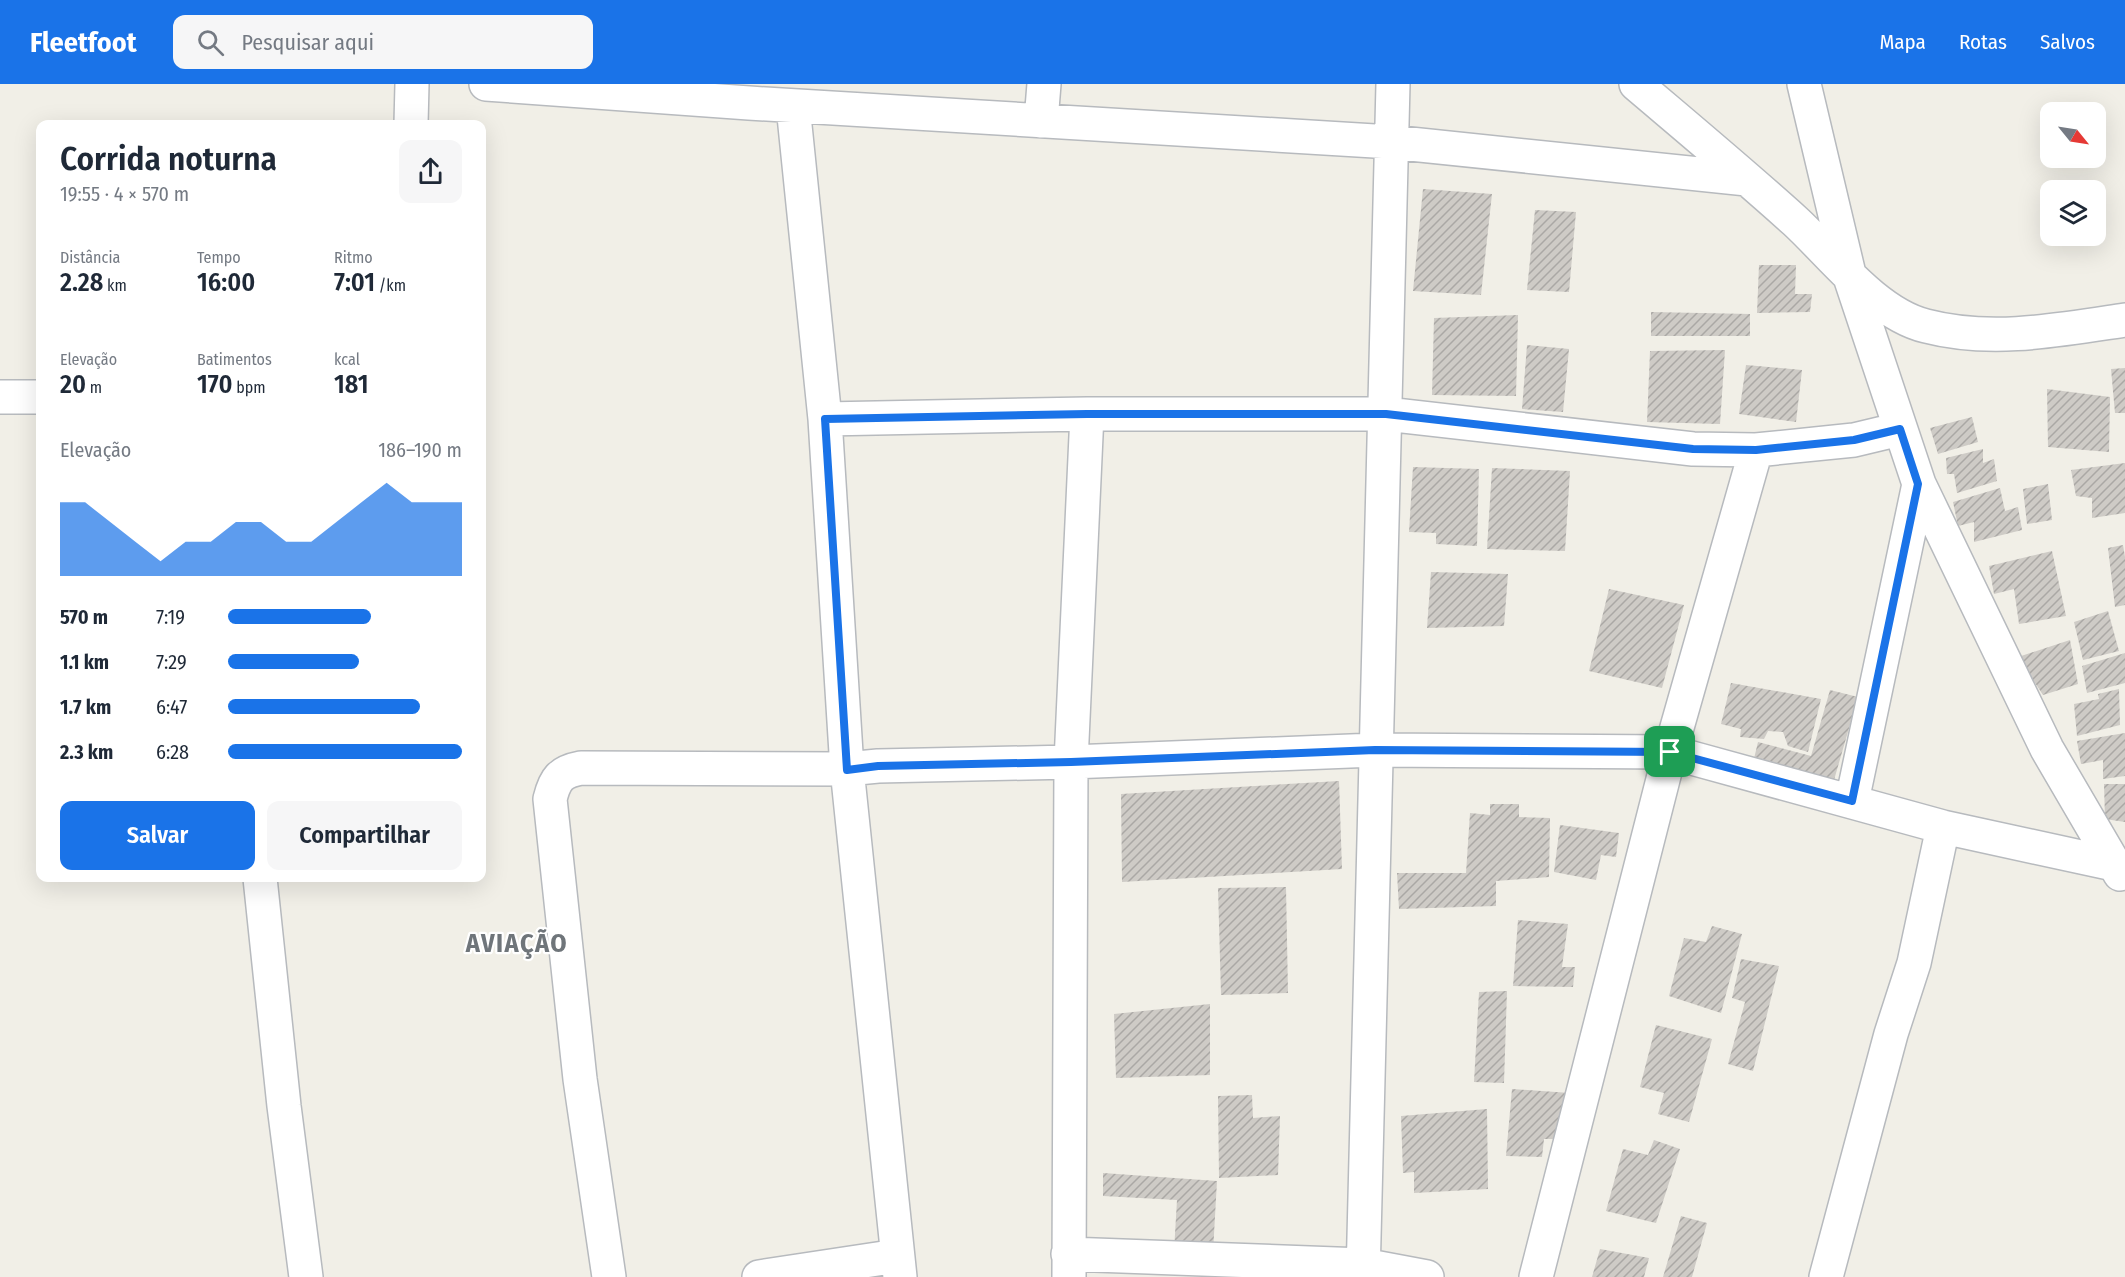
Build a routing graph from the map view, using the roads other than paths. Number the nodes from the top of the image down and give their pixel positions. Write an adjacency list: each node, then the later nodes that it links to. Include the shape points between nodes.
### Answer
1 (412, 84): 9 (street)
2 (486, 84): 7 (street)
3 (1044, 84): 10 (street)
4 (1393, 84): 11 (street)
5 (1636, 84): 12 (street)
6 (1804, 84): 13 (street)
7 (747, 94): 8 (street)
8 (793, 106): 10 (street); 19 (street)
9 (411, 120)
10 (1041, 121): 11 (street)
11 (1391, 142): 12 (street); 18 (street)
12 (1747, 179): 13 (street)
13 (1849, 274): 14 (street, via 1886,307 1923,326 1964,333 2039,333); 20 (street)
14 (2125, 320)
15 (0, 397): 16 (street)
16 (36, 397)
17 (1087, 414): 18 (street); 19 (street); 25 (street)
18 (1386, 414): 21 (street, via 1693,449); 23 (street)
19 (825, 419): 26 (street)
20 (1900, 429): 21 (street, via 1854,440); 22 (street)
21 (1756, 450): 24 (street)
22 (1918, 484): 27 (street); 29 (street, via 2047,749)
23 (1375, 750): 24 (street); 25 (street); 33 (street)
24 (1670, 752): 27 (street); 38 (street)
25 (1071, 762): 26 (street); 31 (street)
26 (847, 770): 32 (street); 35 (street, via 581,768 561,774 553,787 550,800 579,1068)
27 (1852, 801): 28 (street)
28 (1943, 827): 29 (street); 39 (street, via 1914,963)
29 (2119, 873)
30 (260, 882): 34 (street)
31 (1068, 1265): 33 (street)
32 (899, 1267): 36 (street)
33 (1363, 1271): 37 (street)
34 (306, 1277)
35 (609, 1277)
36 (759, 1277)
37 (1427, 1277)
38 (1536, 1277)
39 (1826, 1277)

